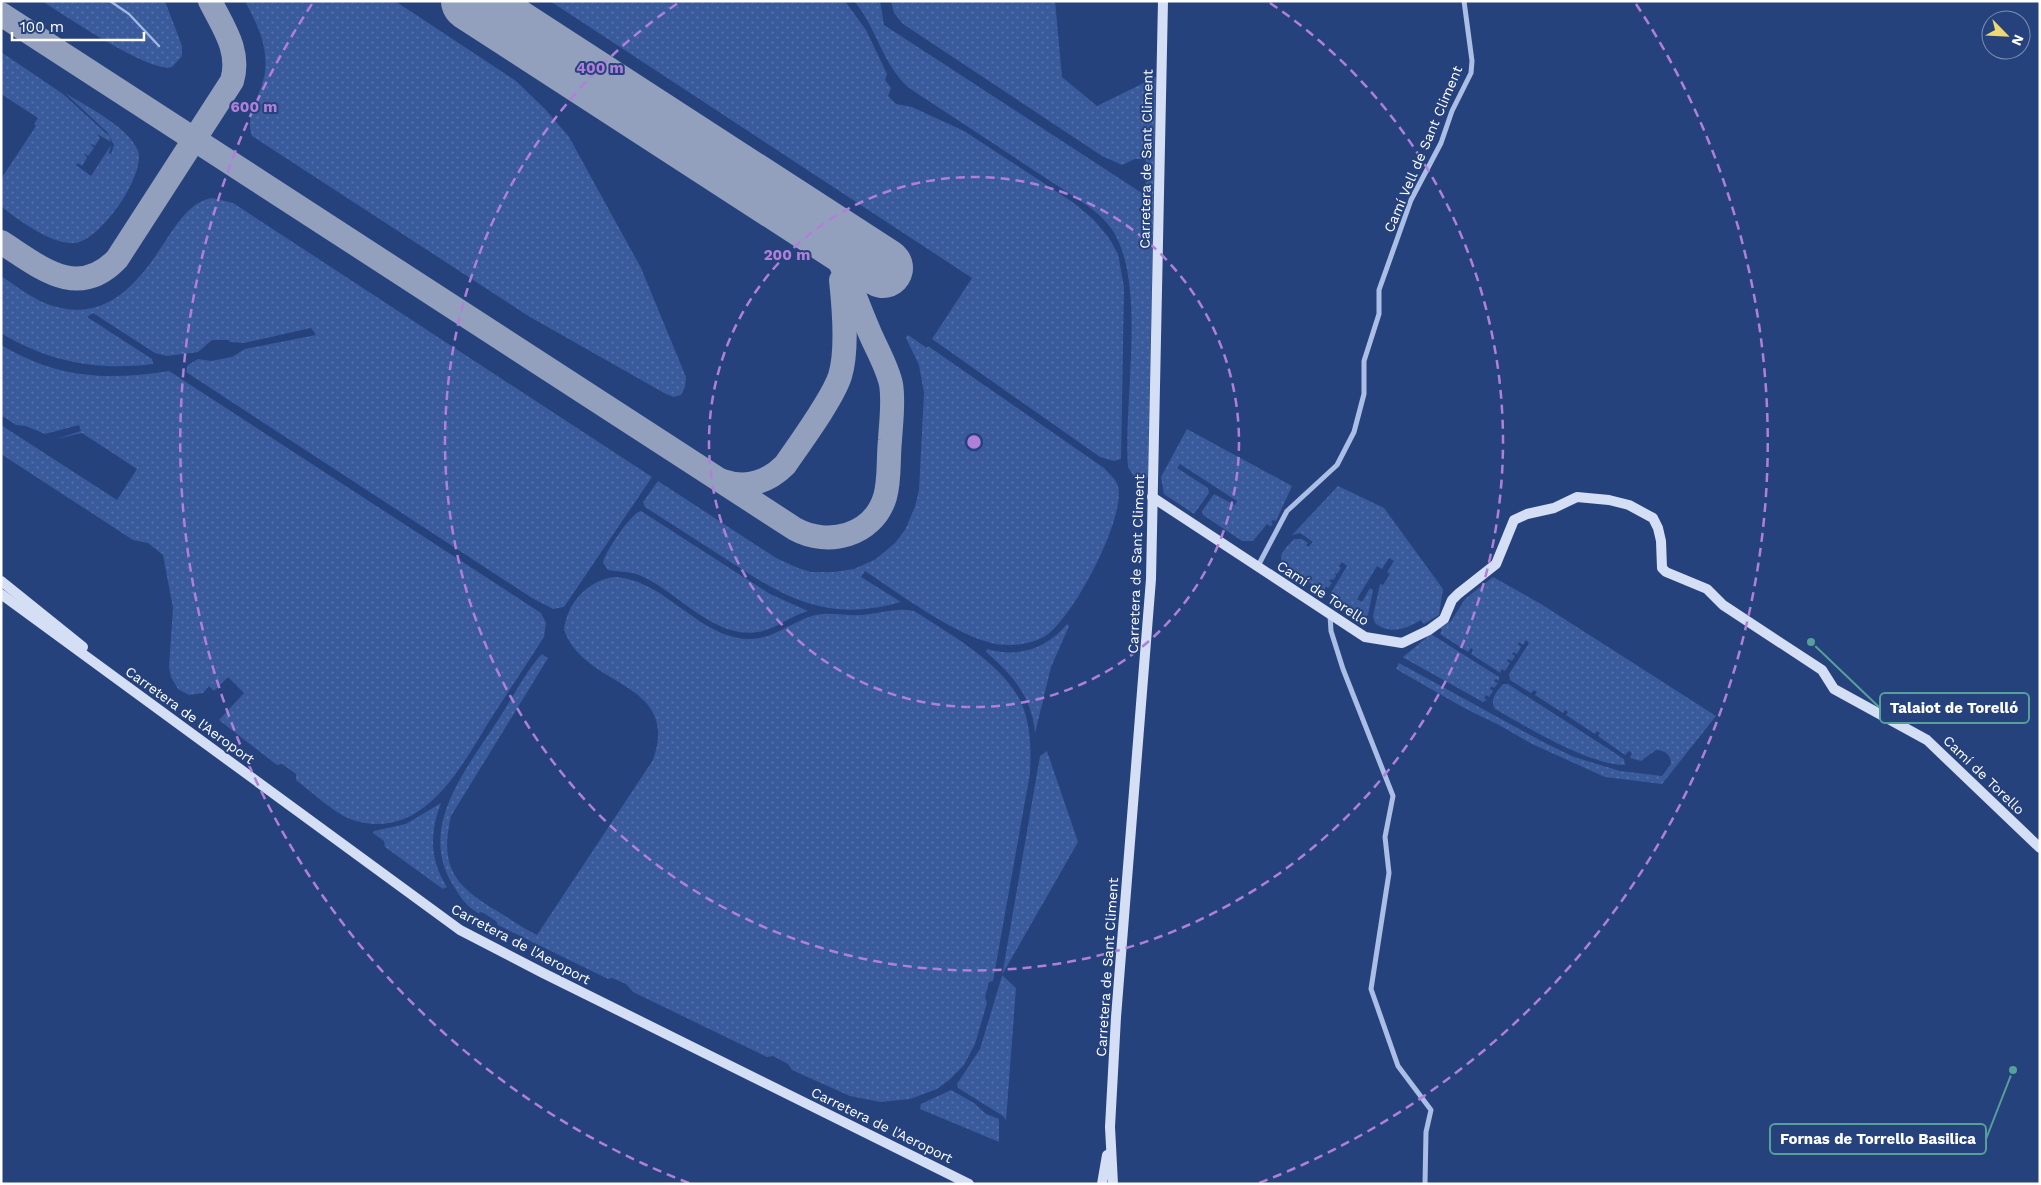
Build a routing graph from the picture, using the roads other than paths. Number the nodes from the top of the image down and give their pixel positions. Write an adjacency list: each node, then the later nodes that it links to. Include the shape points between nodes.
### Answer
1 (1163, 1): 3 (main road, Carretera de Sant Climent)
2 (1464, 1): 4 (street, Camí Vell de Sant Climent, via 1471,73 1441,143 1409,205 1379,290 1379,314 1364,361 1364,394 1352,437 1332,471 1288,511)
3 (1152, 497): 4 (main road, Camí de Torello); 12 (main road, Carretera de Sant Climent, via 1149,616)
4 (1258, 566): 9 (main road, Camí de Torello)
5 (1, 582): 10 (main road)
6 (1, 588): 8 (main road)
7 (1, 594): 8 (main road, Carretera de l'Aeroport)
8 (28, 614): 10 (main road, Carretera de l'Aeroport)
9 (1330, 614): 11 (main road, Camí de Torello, via 1370,639 1398,643 1410,641 1444,619 1454,598 1496,564 1510,526 1517,518 1580,497 1629,506 1653,518 1658,528 1662,568 1666,572 1707,589 1723,604 1822,670 1834,689 1927,740); 16 (street, via 1331,631 1343,669 1393,796 1385,837 1389,873 1371,989 1398,1066 1431,1110 1426,1132)
10 (204, 741): 13 (main road, Carretera de l'Aeroport, via 460,930)
11 (2040, 848)
12 (1110, 1127): 14 (main road); 15 (main road)
13 (969, 1184)
14 (1102, 1184)
15 (1113, 1184)
16 (1425, 1184)

